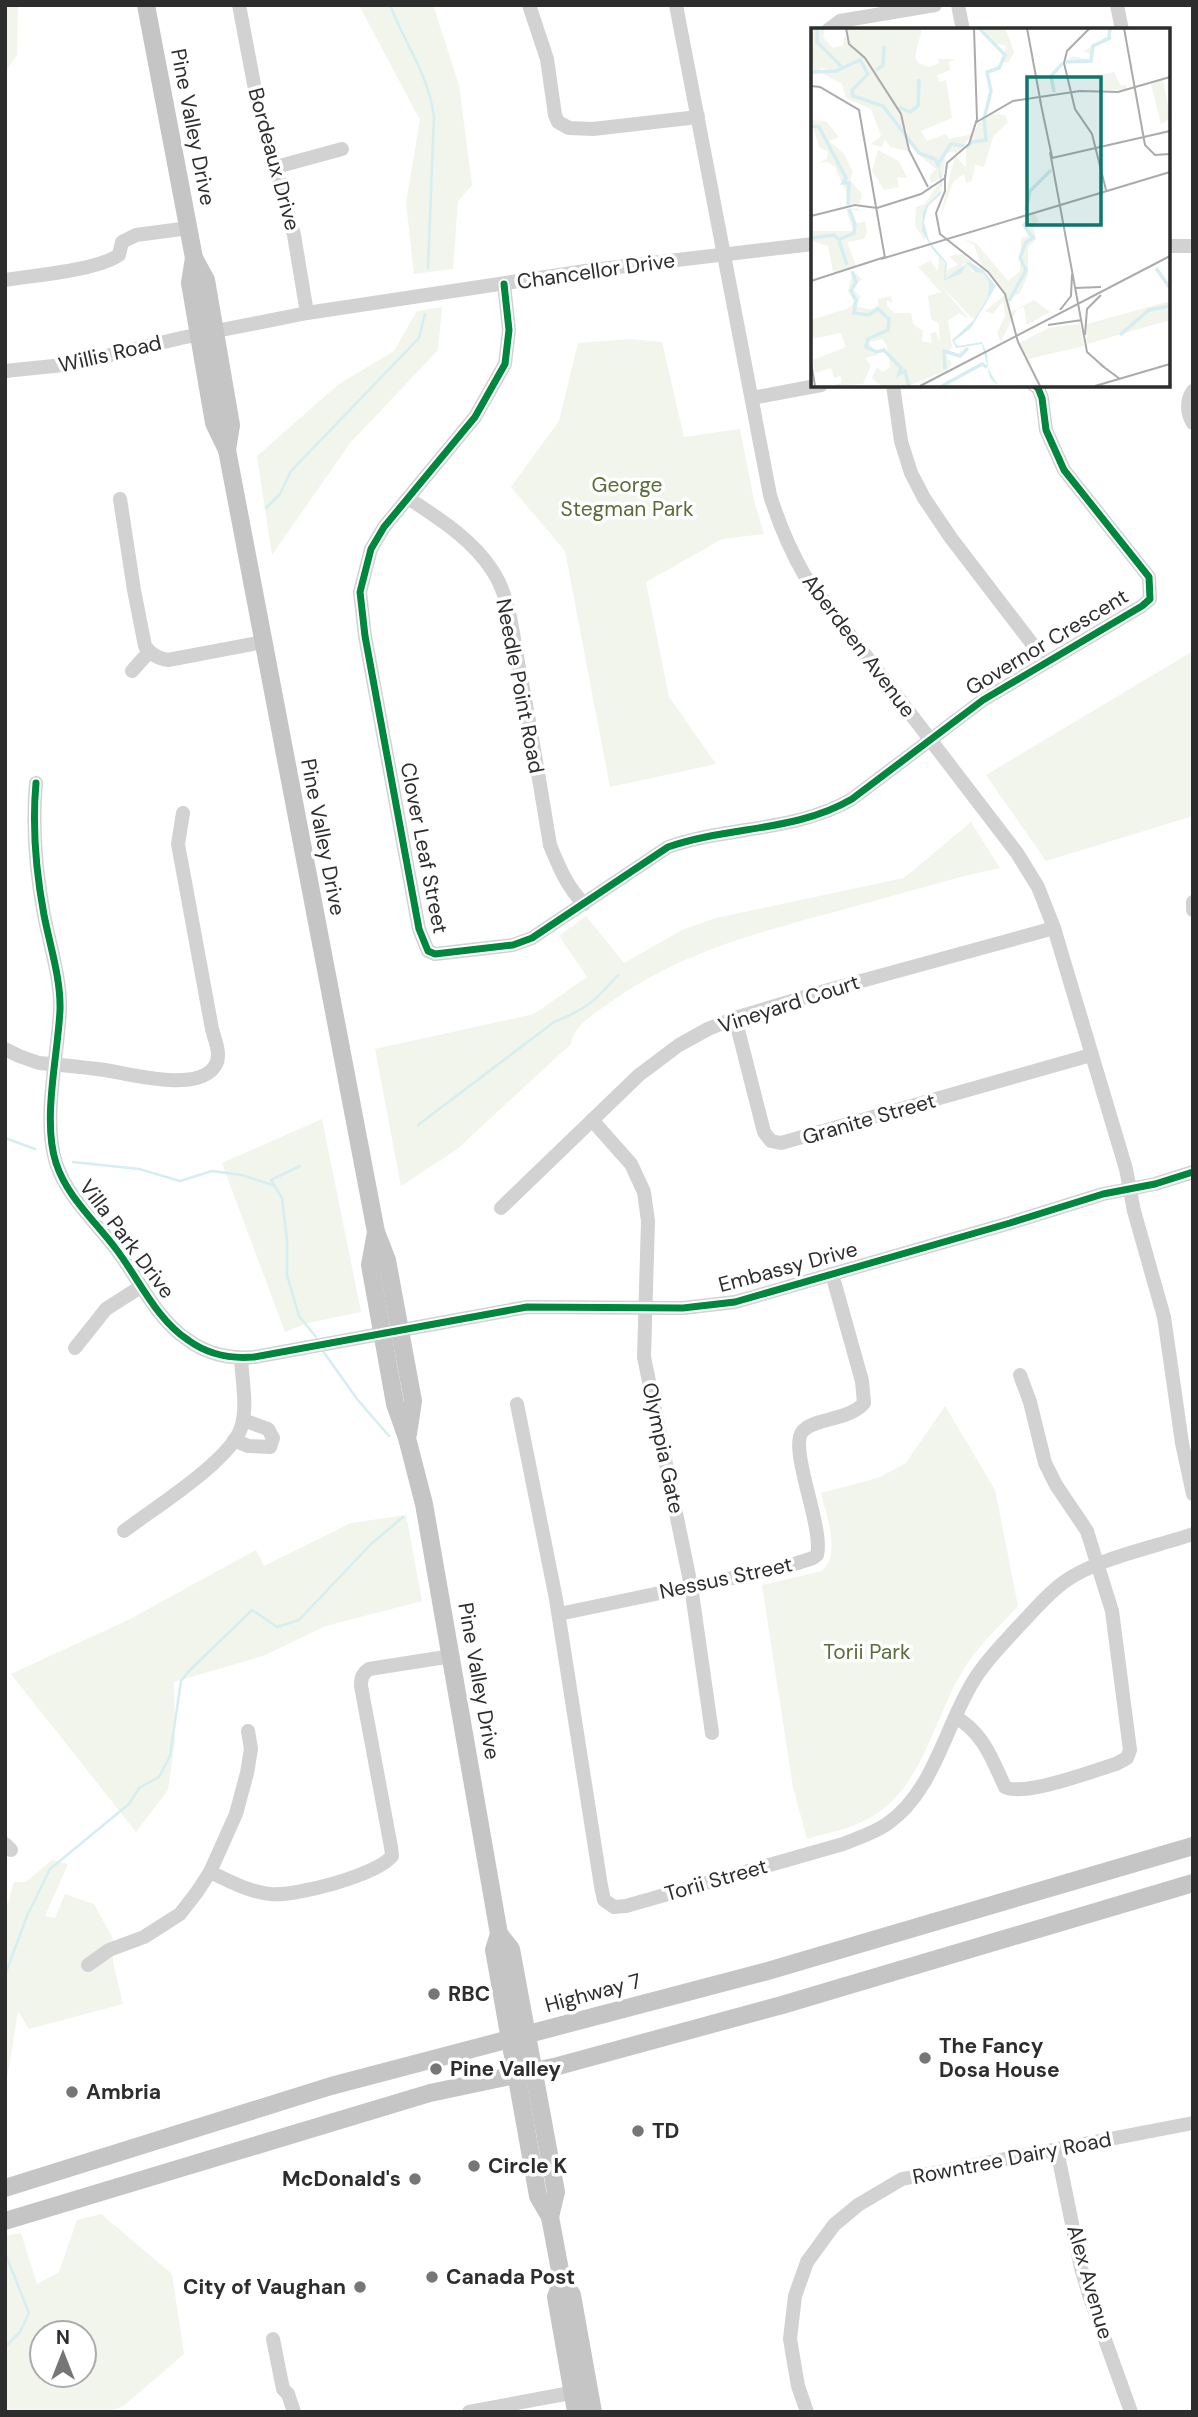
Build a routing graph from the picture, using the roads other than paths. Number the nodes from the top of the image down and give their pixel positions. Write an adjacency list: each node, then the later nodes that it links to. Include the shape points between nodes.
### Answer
1 (146, 5): 14 (main road, Pine Valley Drive)
2 (239, 5): 13 (street, Bordeaux Drive, via 257,100)
3 (529, 5): 11 (street, via 547,60 555,115 562,125 593,129)
4 (676, 5): 11 (street, Aberdeen Avenue)
5 (935, 5): 8 (street, via 840,21)
6 (958, 5): 9 (street)
7 (1117, 5): 10 (street)
8 (831, 28)
9 (963, 28)
10 (1122, 28)
11 (698, 117): 18 (street, Aberdeen Avenue)
12 (342, 149): 13 (street)
13 (276, 167): 21 (street, Bordeaux Drive)
14 (189, 228): 19 (street, via 136,235 122,242 113,259); 22 (main road, Pine Valley Drive, via 194,258 191,284)
15 (811, 244): 18 (street, Chancellor Drive)
16 (1170, 246): 17 (street)
17 (1193, 246)
18 (724, 254): 20 (street, Chancellor Drive); 28 (street, Aberdeen Avenue)
19 (5, 280)
20 (504, 284): 21 (street, Chancellor Drive); 30 (street, Clover Leaf Street, via 509,330 505,364 475,418)
21 (307, 313): 22 (street, Chancellor Drive)
22 (206, 333): 23 (street, Willis Road, via 73,364); 32 (main road, Pine Valley Drive, via 231,425 227,450)
23 (5, 371)
24 (811, 387): 28 (street)
25 (893, 387): 34 (street, via 901,441 924,498)
26 (1037, 387): 34 (street, Governor Crescent, via 1046,430 1064,470 1140,563 1150,587 1150,598 1142,606)
27 (1193, 391): 29 (street, via 1188,412)
28 (752, 398): 36 (street, Aberdeen Avenue, via 771,495 796,561)
29 (1193, 423)
30 (408, 498): 40 (street, Needle Point Road, via 466,540 500,584 514,633 550,845 564,878); 40 (street, Clover Leaf Street, via 370,549 359,602 424,944 435,954 513,945 547,930)
31 (120, 499): 33 (street)
32 (263, 642): 33 (street, via 168,660); 54 (main road, Pine Valley Drive, via 376,1232 370,1265)
33 (149, 652): 35 (street)
34 (1046, 662): 36 (street, Governor Crescent)
35 (132, 671)
36 (930, 739): 40 (street, Clover Leaf Street, via 836,809 808,819 668,847); 42 (street, Aberdeen Avenue, via 1017,853 1038,887)
37 (36, 783): 46 (street, Villa Park Drive, via 41,896 60,999)
38 (183, 813): 46 (street, via 178,844 217,1045 216,1065 204,1076 174,1080)
39 (1193, 902): 41 (street)
40 (583, 904)
41 (1193, 910)
42 (1054, 928): 43 (street, Vineyard Court); 45 (street, Aberdeen Avenue)
43 (735, 1018): 45 (street, Granite Street, via 764,1132 771,1141 781,1143); 47 (street, Vineyard Court, via 664,1055)
44 (5, 1049): 46 (street, via 30,1061)
45 (1091, 1055): 49 (street, Aberdeen Avenue)
46 (56, 1065): 52 (street, Villa Park Drive, via 51,1132 56,1164 73,1196)
47 (592, 1120): 50 (street, Vineyard Court); 53 (street, Olympia Gate, via 631,1164 644,1192 648,1221)
48 (1193, 1172): 49 (street, Embassy Drive)
49 (1130, 1189): 51 (street, Embassy Drive); 61 (street, Aberdeen Avenue, via 1164,1317)
50 (501, 1208)
51 (832, 1274): 53 (street, Embassy Drive, via 714,1306); 65 (street, Nessus Street, via 864,1403 848,1416 801,1434 817,1555 785,1567)
52 (142, 1286): 55 (street, via 106,1310); 56 (street, Villa Park Drive, via 187,1340 217,1354)
53 (645, 1308): 54 (street, Embassy Drive, via 527,1307); 65 (street, Olympia Gate, via 644,1357)
54 (391, 1331): 56 (street, Villa Park Drive); 67 (main road, Pine Valley Drive, via 396,1404 424,1504)
55 (75, 1348)
56 (241, 1358): 59 (street)
57 (1020, 1375): 64 (street, via 1045,1463 1084,1525)
58 (517, 1404): 66 (street, Torii Street)
59 (243, 1420): 60 (street); 60 (street, via 268,1429 274,1438 270,1447)
60 (234, 1440): 62 (street, via 212,1465)
61 (1193, 1494)
62 (124, 1531)
63 (1193, 1534): 64 (street, Torii Street)
64 (1098, 1566): 68 (street, Torii Street, via 1066,1580 1039,1605 983,1666); 68 (street, via 1114,1622 1130,1738 1127,1758 1030,1789 1011,1790 1005,1787 979,1736)
65 (691, 1586): 66 (street, Nessus Street); 70 (street, Olympia Gate)
66 (559, 1614): 68 (street, Torii Street, via 601,1886 604,1900 614,1907 807,1855 877,1830 904,1810 917,1792)
67 (452, 1656): 72 (street, via 369,1669 361,1678 391,1847 386,1864 284,1895 254,1891); 75 (main road, Pine Valley Drive, via 499,1934 494,1950)
68 (955, 1717)
69 (248, 1731): 72 (street, via 251,1749 239,1805)
70 (712, 1733)
71 (1193, 1846): 75 (main road, Highway 7, via 764,1972)
72 (210, 1872): 74 (street, via 180,1914)
73 (1193, 1883): 76 (main road, via 826,1993)
74 (88, 1965)
75 (518, 2036): 76 (main road, Pine Valley Drive); 77 (main road, Pine Valley Drive); 80 (main road, Highway 7, via 331,2086)
76 (535, 2071): 77 (main road); 81 (main road, Pine Valley Drive, via 556,2192)
77 (516, 2075): 81 (main road, Pine Valley Drive, via 538,2196); 82 (main road, via 430,2093)
78 (1193, 2123): 79 (street, Rowntree Dairy Road)
79 (1057, 2150): 89 (street, Rowntree Dairy Road, via 902,2179 834,2225 807,2262 795,2296 790,2339 797,2386); 90 (street, Alex Avenue, via 1087,2288)
80 (5, 2188)
81 (550, 2217): 84 (main road, Pine Valley Drive, via 562,2281 572,2295)
82 (5, 2221)
83 (273, 2339): 86 (street, via 283,2389)
84 (581, 2391): 85 (street); 87 (main road, Pine Valley Drive); 88 (main road, Pine Valley Drive)
85 (473, 2411)
86 (293, 2412)
87 (576, 2412)
88 (593, 2412)
89 (807, 2412)
90 (1131, 2412)

